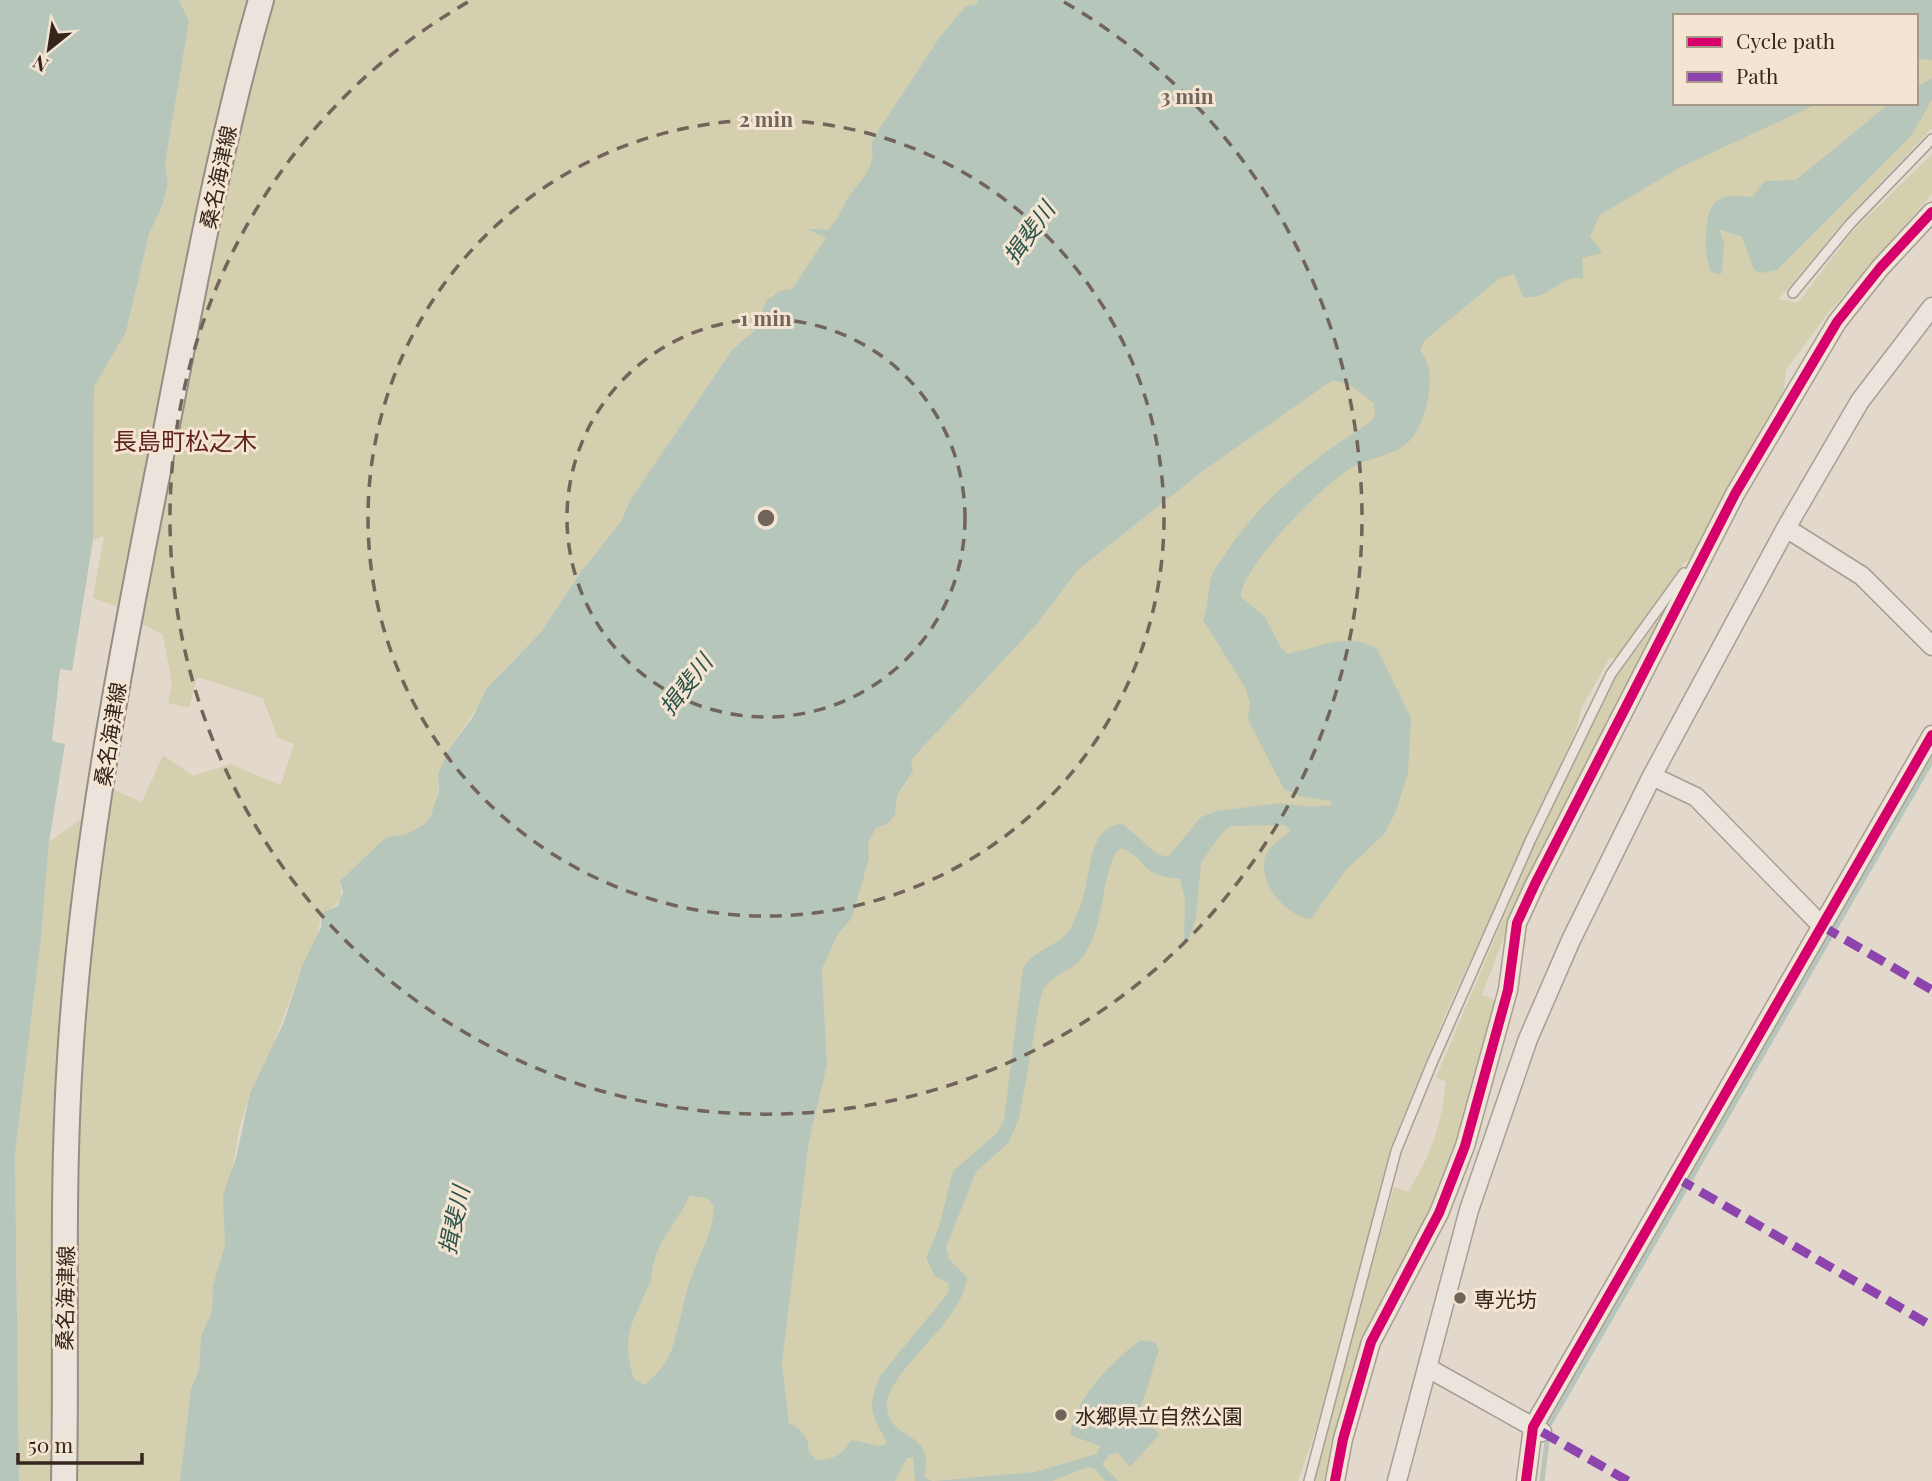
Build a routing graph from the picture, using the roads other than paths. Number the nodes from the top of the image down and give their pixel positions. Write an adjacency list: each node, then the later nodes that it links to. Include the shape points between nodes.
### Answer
1 (261, 0): 14 (main road, 桑名海津線, via 221,153 111,704 70,1058 62,1317)
2 (1932, 139): 4 (lane, via 1850,223)
3 (1932, 212): 7 (street, via 1837,322 1735,494)
4 (1793, 293)
5 (1928, 318): 6 (street, via 1860,401)
6 (1786, 528): 8 (street, via 1862,576); 10 (street)
7 (1692, 578): 15 (lane, via 1684,573 1611,674 1531,839 1432,1063 1396,1151); 16 (street, via 1517,923 1508,990 1473,1123 1439,1213 1371,1342)
8 (1932, 646)
9 (1932, 736): 11 (street)
10 (1652, 776): 11 (street, via 1696,797); 12 (street, via 1528,1038 1469,1210)
11 (1822, 926): 13 (street)
12 (1428, 1368): 13 (street); 17 (street)
13 (1537, 1430): 18 (street)
14 (64, 1481)
15 (1309, 1481)
16 (1335, 1481)
17 (1397, 1481)
18 (1526, 1481)

